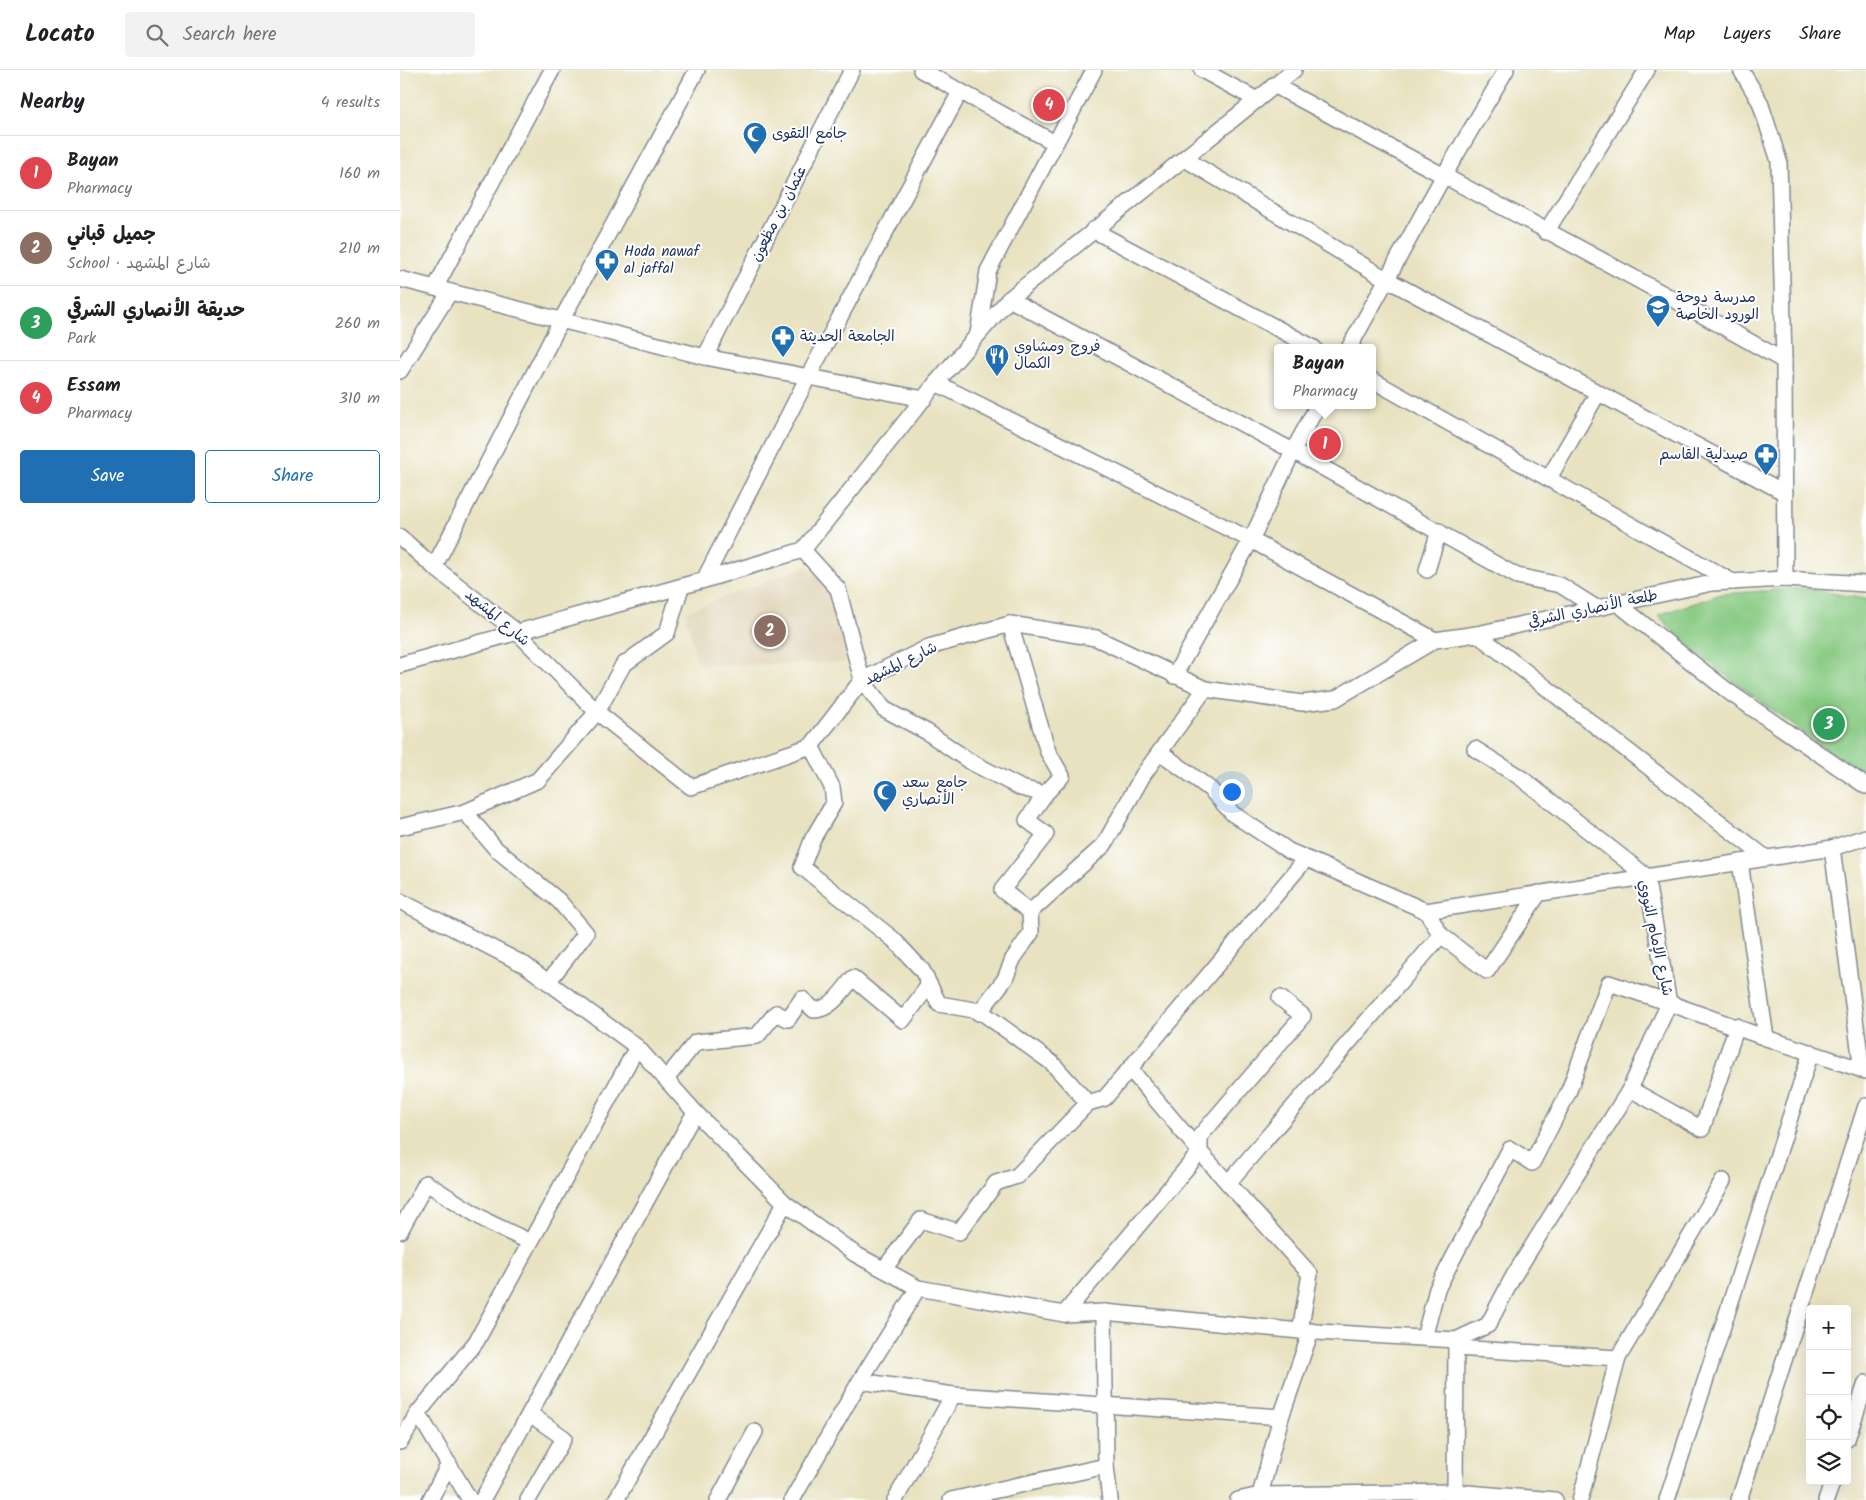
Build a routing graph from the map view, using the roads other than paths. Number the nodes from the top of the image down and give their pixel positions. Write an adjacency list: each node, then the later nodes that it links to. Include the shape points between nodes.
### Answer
1 (552, 70): 21 (street)
2 (697, 70): 24 (street)
3 (852, 70): 28 (street, عثمان بن مظعون)
4 (920, 70): 12 (street)
5 (1094, 70): 14 (street)
6 (1202, 70): 13 (street)
7 (1294, 70): 11 (street)
8 (1506, 70): 16 (street)
9 (1647, 70): 18 (street)
10 (1741, 70): 29 (street, via 1760,102 1778,161)
11 (1274, 85): 13 (street); 16 (street)
12 (960, 92): 14 (street); 31 (street)
13 (1257, 100): 15 (street)
14 (1054, 143): 25 (street, via 988,271)
15 (1185, 159): 17 (street); 20 (street)
16 (1443, 177): 18 (street); 20 (street)
17 (1093, 230): 23 (street); 26 (street)
18 (1546, 232): 29 (street, via 1677,300)
19 (400, 279): 21 (street)
20 (1386, 279): 27 (street); 34 (street)
21 (435, 288): 22 (street)
22 (450, 292): 24 (street); 30 (street)
23 (1009, 299): 25 (street); 37 (street)
24 (562, 319): 28 (street); 44 (street)
25 (978, 334): 33 (street)
26 (1307, 344)
27 (1351, 344)
28 (705, 357): 31 (street)
29 (1784, 361): 39 (street)
30 (400, 371)
31 (808, 377): 35 (street); 47 (street)
32 (1376, 382): 38 (street)
33 (936, 383): 35 (street); 42 (street)
34 (1598, 393): 38 (street); 39 (street)
35 (924, 399): 43 (street)
36 (1316, 409): 37 (street)
37 (1293, 452): 40 (street); 42 (street)
38 (1549, 478): 48 (street)
39 (1784, 493): 46 (street)
40 (1439, 531): 45 (street); 52 (street, via 1517,576 1560,585)
41 (400, 537): 44 (street, شارع المشهد)
42 (1252, 540): 56 (street); 58 (street)
43 (802, 550): 47 (street); 59 (street, via 838,589)
44 (434, 567): 54 (street, شارع المشهد)
45 (1427, 570)
46 (1784, 579): 48 (street, طلعة الأنصاري الشرقي); 49 (street, طلعة الأنصاري الشرقي)
47 (704, 580): 50 (street)
48 (1733, 582): 51 (street, طلعة الأنصاري الشرقي, via 1712,583)
49 (1866, 584)
50 (680, 587): 54 (street); 62 (street, via 667,633 622,666)
51 (1617, 604): 52 (street, طلعة الأنصاري الشرقي); 66 (street, via 1729,692)
52 (1595, 607): 55 (street, طلعة الأنصاري الشرقي)
53 (1010, 624): 58 (street, شارع المشهد, via 1096,638); 59 (street, شارع المشهد, via 929,647); 67 (street, via 1048,752 1062,776)
54 (517, 632): 57 (street); 62 (street, شارع المشهد)
55 (1477, 634): 56 (street, طلعة الأنصاري الشرقي); 72 (street)
56 (1435, 640): 61 (street, طلعة الأنصاري الشرقي)
57 (400, 665)
58 (1174, 676): 60 (street, شارع المشهد)
59 (862, 680): 63 (street, شارع المشهد); 67 (street, via 884,709 995,775 1021,788)
60 (1205, 690): 61 (street, شارع المشهد, via 1302,703); 65 (street)
61 (1335, 699)
62 (597, 712): 63 (street, شارع المشهد, via 691,787); 68 (street, via 538,780)
63 (811, 746): 82 (street, via 832,787 834,803 813,838 802,867 893,939 922,970)
64 (1475, 749): 75 (street, شارع الإمام النووي, via 1521,778)
65 (1160, 752): 73 (street, via 1210,789 1233,814); 79 (street, via 1143,775 1104,845)
66 (1866, 786)
67 (1045, 794): 79 (street, via 1027,820 1046,834 1002,890)
68 (465, 812): 69 (street); 81 (street, via 496,849 559,901 586,933)
69 (400, 827)
70 (1866, 837): 71 (street)
71 (1832, 848): 72 (street); 91 (street)
72 (1766, 858): 74 (street)
73 (1306, 859): 78 (street); 90 (street)
74 (1740, 862): 75 (street); 87 (street)
75 (1646, 876): 76 (street); 84 (street, شارع الإمام النووي)
76 (1539, 893): 78 (street); 80 (street, via 1487,971)
77 (400, 901): 81 (street, via 525,965)
78 (1426, 911): 80 (street)
79 (1030, 912): 85 (street, via 1030,933 1005,979)
80 (1441, 936): 99 (street)
81 (548, 982): 88 (street)
82 (929, 985): 85 (street, via 939,1004); 92 (street, via 903,1020 853,978 821,1010 814,1010 802,999 788,1019 776,1013 757,1036 696,1042)
83 (1280, 998): 97 (street, via 1303,1016 1200,1136)
84 (1669, 1003): 86 (street, شارع الإمام النووي); 93 (street); 108 (street, via 1609,983 1568,1094 1532,1163 1510,1149 1437,1289)
85 (980, 1012): 94 (street, via 1052,1063)
86 (1737, 1026): 87 (street, شارع الإمام النووي); 93 (street, via 1702,1128)
87 (1766, 1038): 89 (street, شارع الإمام النووي)
88 (637, 1048): 92 (street); 102 (street)
89 (1811, 1052): 91 (street, شارع الإمام النووي); 139 (street)
90 (1130, 1068): 94 (street, via 1105,1098); 97 (street)
91 (1864, 1070)
92 (666, 1079): 96 (street)
93 (1630, 1089): 109 (street, via 1488,1325)
94 (1088, 1103): 103 (street, via 1017,1176 996,1183 959,1232 921,1220)
95 (1866, 1106): 140 (street)
96 (696, 1112): 100 (street); 116 (street)
97 (1200, 1152): 99 (street); 106 (street)
98 (1723, 1181): 110 (street)
99 (1228, 1183): 107 (street, via 1310,1274)
100 (785, 1203): 103 (street, via 855,1254); 130 (street)
101 (400, 1231): 102 (street, via 426,1183 488,1222)
102 (530, 1242): 115 (street, via 476,1342)
103 (884, 1269): 104 (street)
104 (918, 1288): 106 (street); 111 (street)
105 (1104, 1312): 106 (street); 107 (street); 114 (street)
106 (1064, 1314)
107 (1305, 1331): 108 (street); 117 (street)
108 (1424, 1338): 109 (street)
109 (1456, 1344): 110 (street); 125 (street)
110 (1618, 1358): 138 (street)
111 (860, 1381): 113 (street); 132 (street)
112 (1864, 1393): 118 (street)
113 (953, 1395): 114 (street); 133 (street)
114 (1104, 1404): 117 (street); 122 (street)
115 (418, 1413): 120 (street); 121 (street)
116 (530, 1414): 128 (street); 129 (street, via 564,1438)
117 (1281, 1417): 124 (street)
118 (1851, 1428)
119 (755, 1432): 131 (street)
120 (400, 1442)
121 (449, 1464): 126 (street); 127 (street)
122 (1106, 1466): 134 (street); 135 (street)
123 (1832, 1485): 141 (street)
124 (1260, 1495): 125 (street); 136 (street)
125 (1454, 1496): 137 (street)
126 (430, 1500)
127 (470, 1500)
128 (482, 1500)
129 (528, 1500)
130 (616, 1500)
131 (718, 1500)
132 (792, 1500)
133 (895, 1500)
134 (952, 1500)
135 (1110, 1500)
136 (1238, 1500)
137 (1556, 1500)
138 (1580, 1500)
139 (1668, 1500)
140 (1739, 1500)
141 (1826, 1500)

